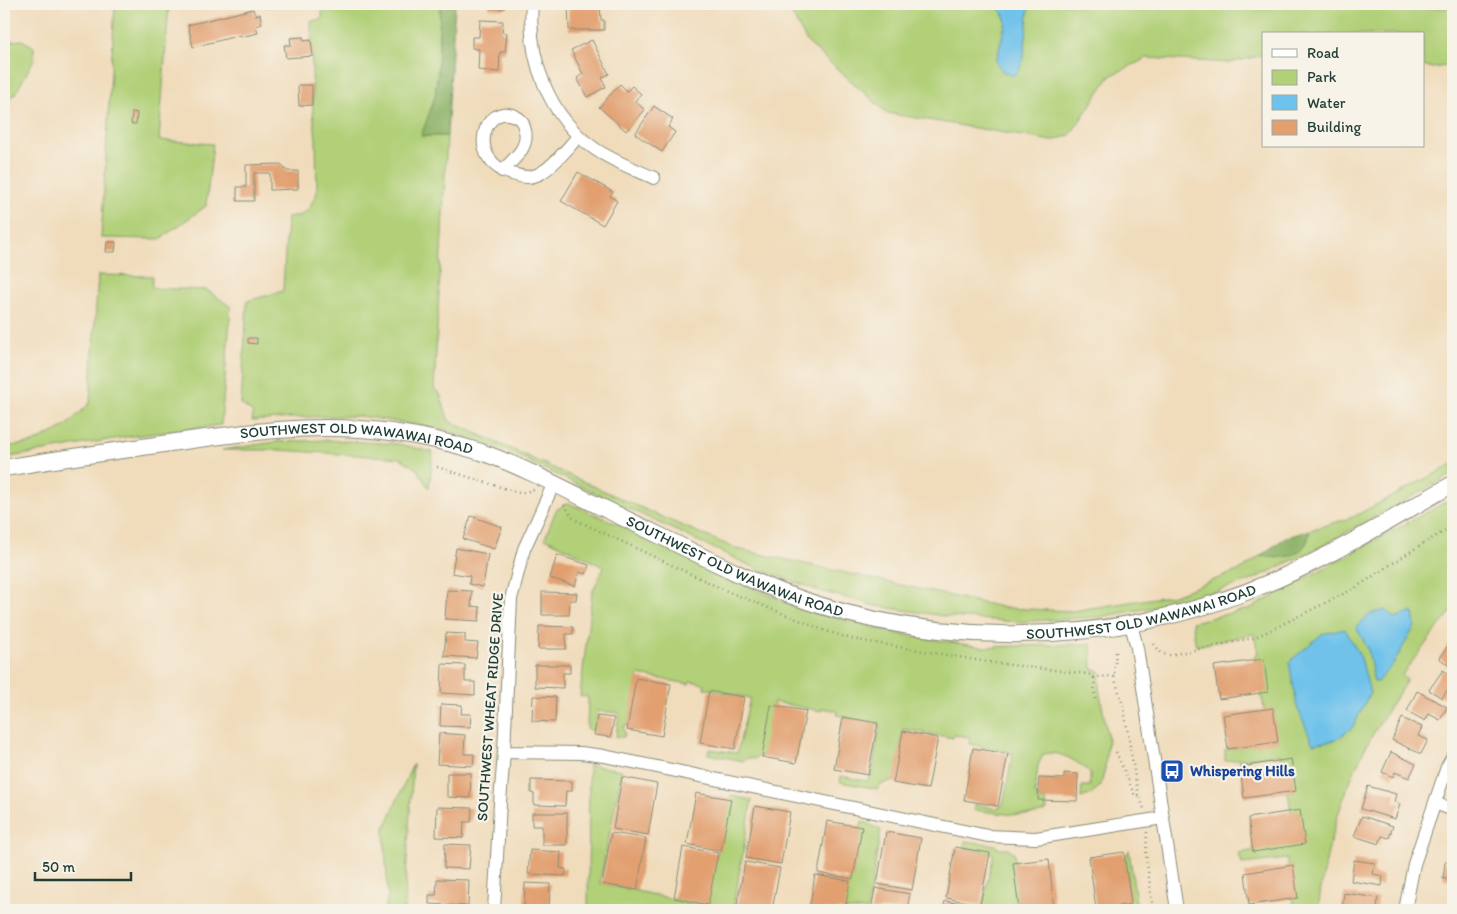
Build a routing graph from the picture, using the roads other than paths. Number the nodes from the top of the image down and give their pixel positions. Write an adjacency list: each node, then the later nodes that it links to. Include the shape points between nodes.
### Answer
1 (532, 4): 2 (street, via 532,36 544,87)
2 (579, 136): 3 (street, via 540,173 526,178); 4 (street, via 614,161)
3 (502, 171)
4 (654, 178)
5 (4, 468): 6 (main road, SOUTHWEST OLD WAWAWAI ROAD, via 231,434 318,427 392,432 439,441 481,452)
6 (554, 483): 8 (main road, SOUTHWEST OLD WAWAWAI ROAD, via 740,574 838,611 938,630 990,634 1040,634); 9 (street, SOUTHWEST WHEAT RIDGE DRIVE, via 524,549 511,599)
7 (1453, 484): 8 (main road, SOUTHWEST OLD WAWAWAI ROAD, via 1325,556 1279,578 1194,610)
8 (1131, 624): 13 (street)
9 (504, 752): 13 (street, via 604,756 988,836 1036,838); 14 (street, SOUTHWEST WHEAT RIDGE DRIVE)
10 (1453, 756): 11 (street)
11 (1435, 803): 12 (street); 16 (street, via 1414,864)
12 (1453, 810)
13 (1163, 818): 15 (street)
14 (494, 910)
15 (1178, 910)
16 (1405, 910)

